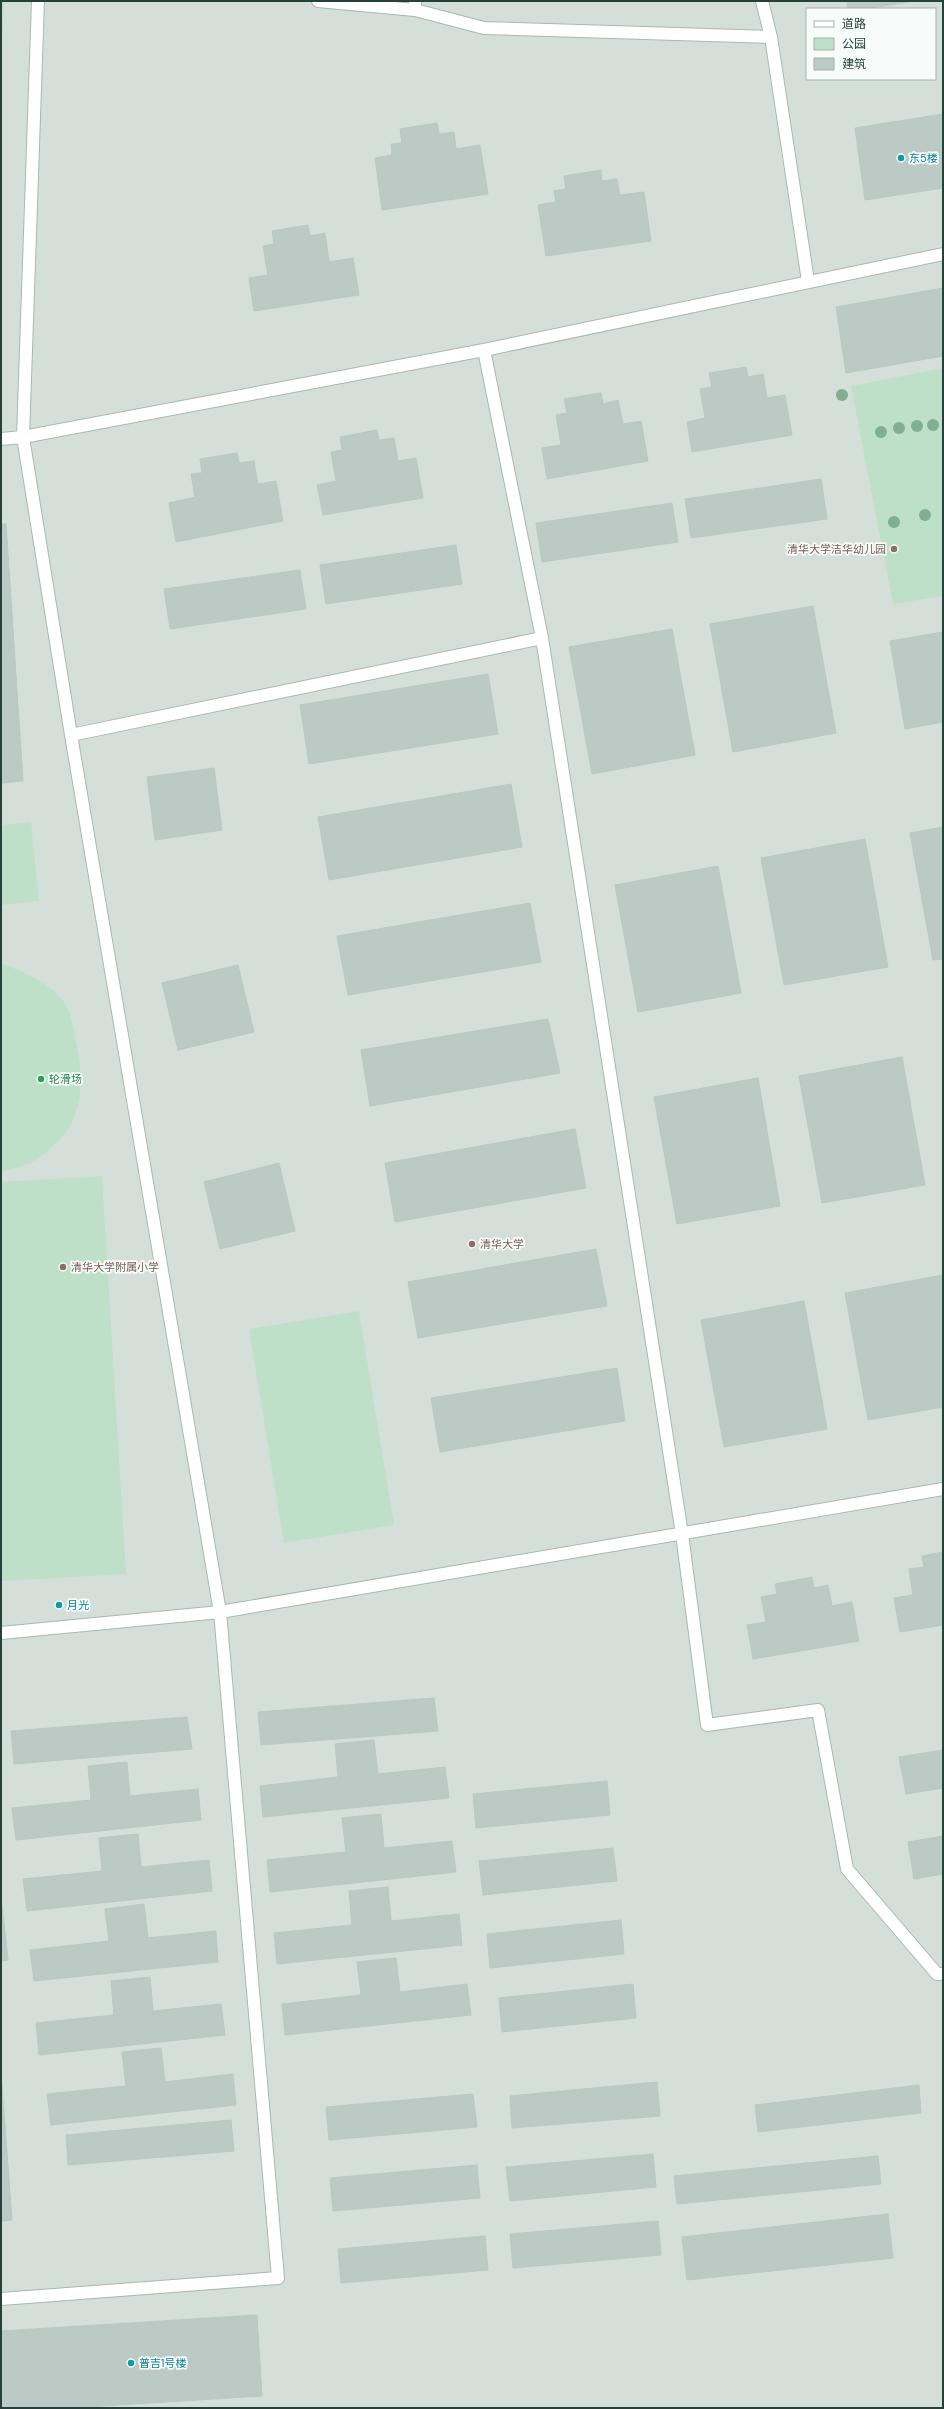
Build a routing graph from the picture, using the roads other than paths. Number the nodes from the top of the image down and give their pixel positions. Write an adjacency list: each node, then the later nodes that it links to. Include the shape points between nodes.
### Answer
1 (38, 1): 9 (street)
2 (318, 1): 4 (street)
3 (762, 1): 5 (street)
4 (415, 5): 5 (street, via 484,28)
5 (771, 37): 7 (street)
6 (943, 254): 7 (street)
7 (808, 281): 8 (street)
8 (484, 350): 9 (street); 11 (street)
9 (24, 437): 10 (street); 12 (street)
10 (1, 439)
11 (542, 638): 12 (street); 14 (street)
12 (71, 735): 15 (street)
13 (943, 1489): 14 (street)
14 (682, 1534): 15 (street); 17 (street, via 707,1725 818,1710 847,1869 937,1974)
15 (220, 1612): 16 (street); 18 (street, via 278,2278)
16 (1, 1634)
17 (943, 1974)
18 (1, 2300)

